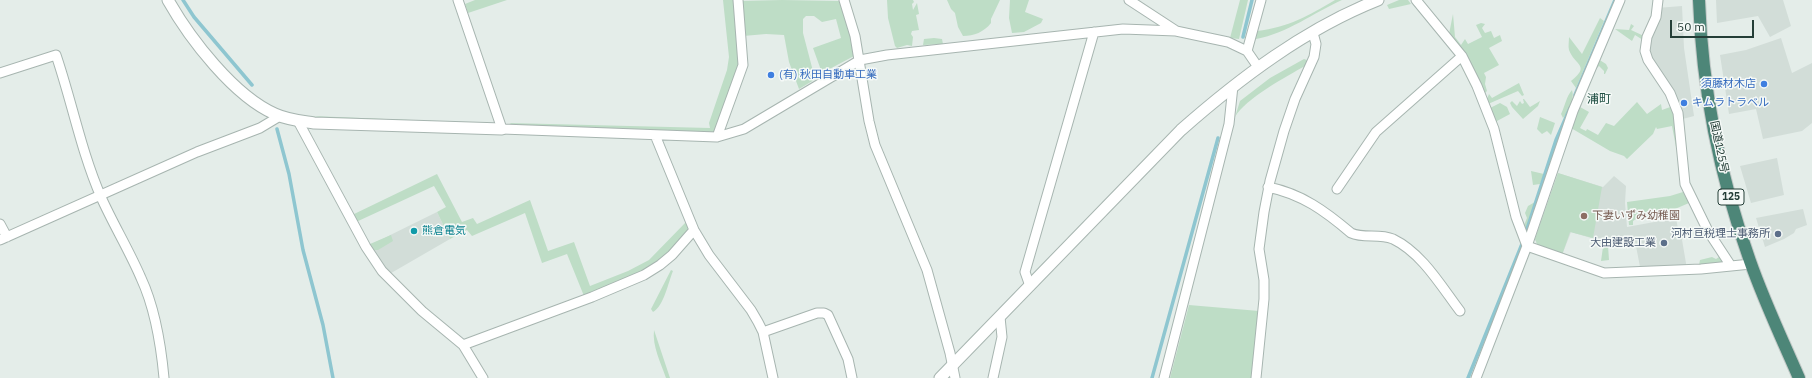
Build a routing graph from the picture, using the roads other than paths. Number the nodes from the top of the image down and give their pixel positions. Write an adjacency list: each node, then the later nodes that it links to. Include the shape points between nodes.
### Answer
1 (168, 0): 21 (street, via 199,47 242,93)
2 (458, 0): 23 (street)
3 (738, 0): 25 (street, via 743,64)
4 (844, 0): 17 (street)
5 (1129, 0): 12 (street)
6 (1261, 0): 15 (street)
7 (1378, 0): 14 (street)
8 (1416, 0): 16 (street)
9 (1620, 0): 32 (street, via 1573,111)
10 (1658, 0): 34 (street, via 1656,17 1647,37 1645,51 1678,113 1685,184 1700,217)
11 (1700, 0): 33 (highway, 国道125号 / 125, via 1706,78 1721,162)
12 (1176, 31): 13 (street, via 1123,29); 15 (street, via 1228,42)
13 (1094, 32): 17 (street); 35 (street, via 1025,272)
14 (1312, 33): 18 (street); 26 (street, via 1316,44 1314,58 1295,99)
15 (1247, 51): 18 (street)
16 (1462, 56): 27 (street, via 1376,132); 32 (street, via 1494,129 1516,217)
17 (860, 60): 25 (street, via 744,129); 40 (street, via 874,145 927,270)
18 (1258, 68): 20 (street)
19 (0, 73): 28 (street, via 56,55 76,127)
20 (1233, 86): 35 (street, via 1181,130); 48 (street, via 1229,124)
21 (280, 116): 22 (street); 28 (street, via 260,128 197,152)
22 (298, 121): 23 (street); 39 (street, via 366,247 382,271 422,311)
23 (502, 129): 24 (street)
24 (655, 135): 25 (street); 30 (street)
25 (717, 137)
26 (1268, 187): 36 (street, via 1296,195 1309,202 1351,233 1392,239 1407,248 1424,264); 49 (street, via 1259,249 1264,287)
27 (1337, 189)
28 (101, 196): 31 (street); 41 (street, via 148,294)
29 (0, 224): 31 (street)
30 (694, 230): 38 (street, via 709,255 751,310); 39 (street, via 660,266 644,275)
31 (3, 239)
32 (1527, 246): 34 (street, via 1604,273); 50 (street)
33 (1751, 264): 34 (street); 51 (highway, 国道125号 / 125)
34 (1731, 266)
35 (1030, 286): 37 (street)
36 (1460, 311)
37 (1000, 317): 40 (street); 47 (street, via 1002,337)
38 (763, 332): 43 (street); 44 (street, via 817,313 828,315 848,359)
39 (463, 345): 42 (street)
40 (952, 366): 45 (street); 46 (street)
41 (164, 378)
42 (483, 378)
43 (773, 378)
44 (852, 378)
45 (940, 378)
46 (955, 378)
47 (993, 378)
48 (1164, 378)
49 (1256, 378)
50 (1476, 378)
51 (1799, 378)

